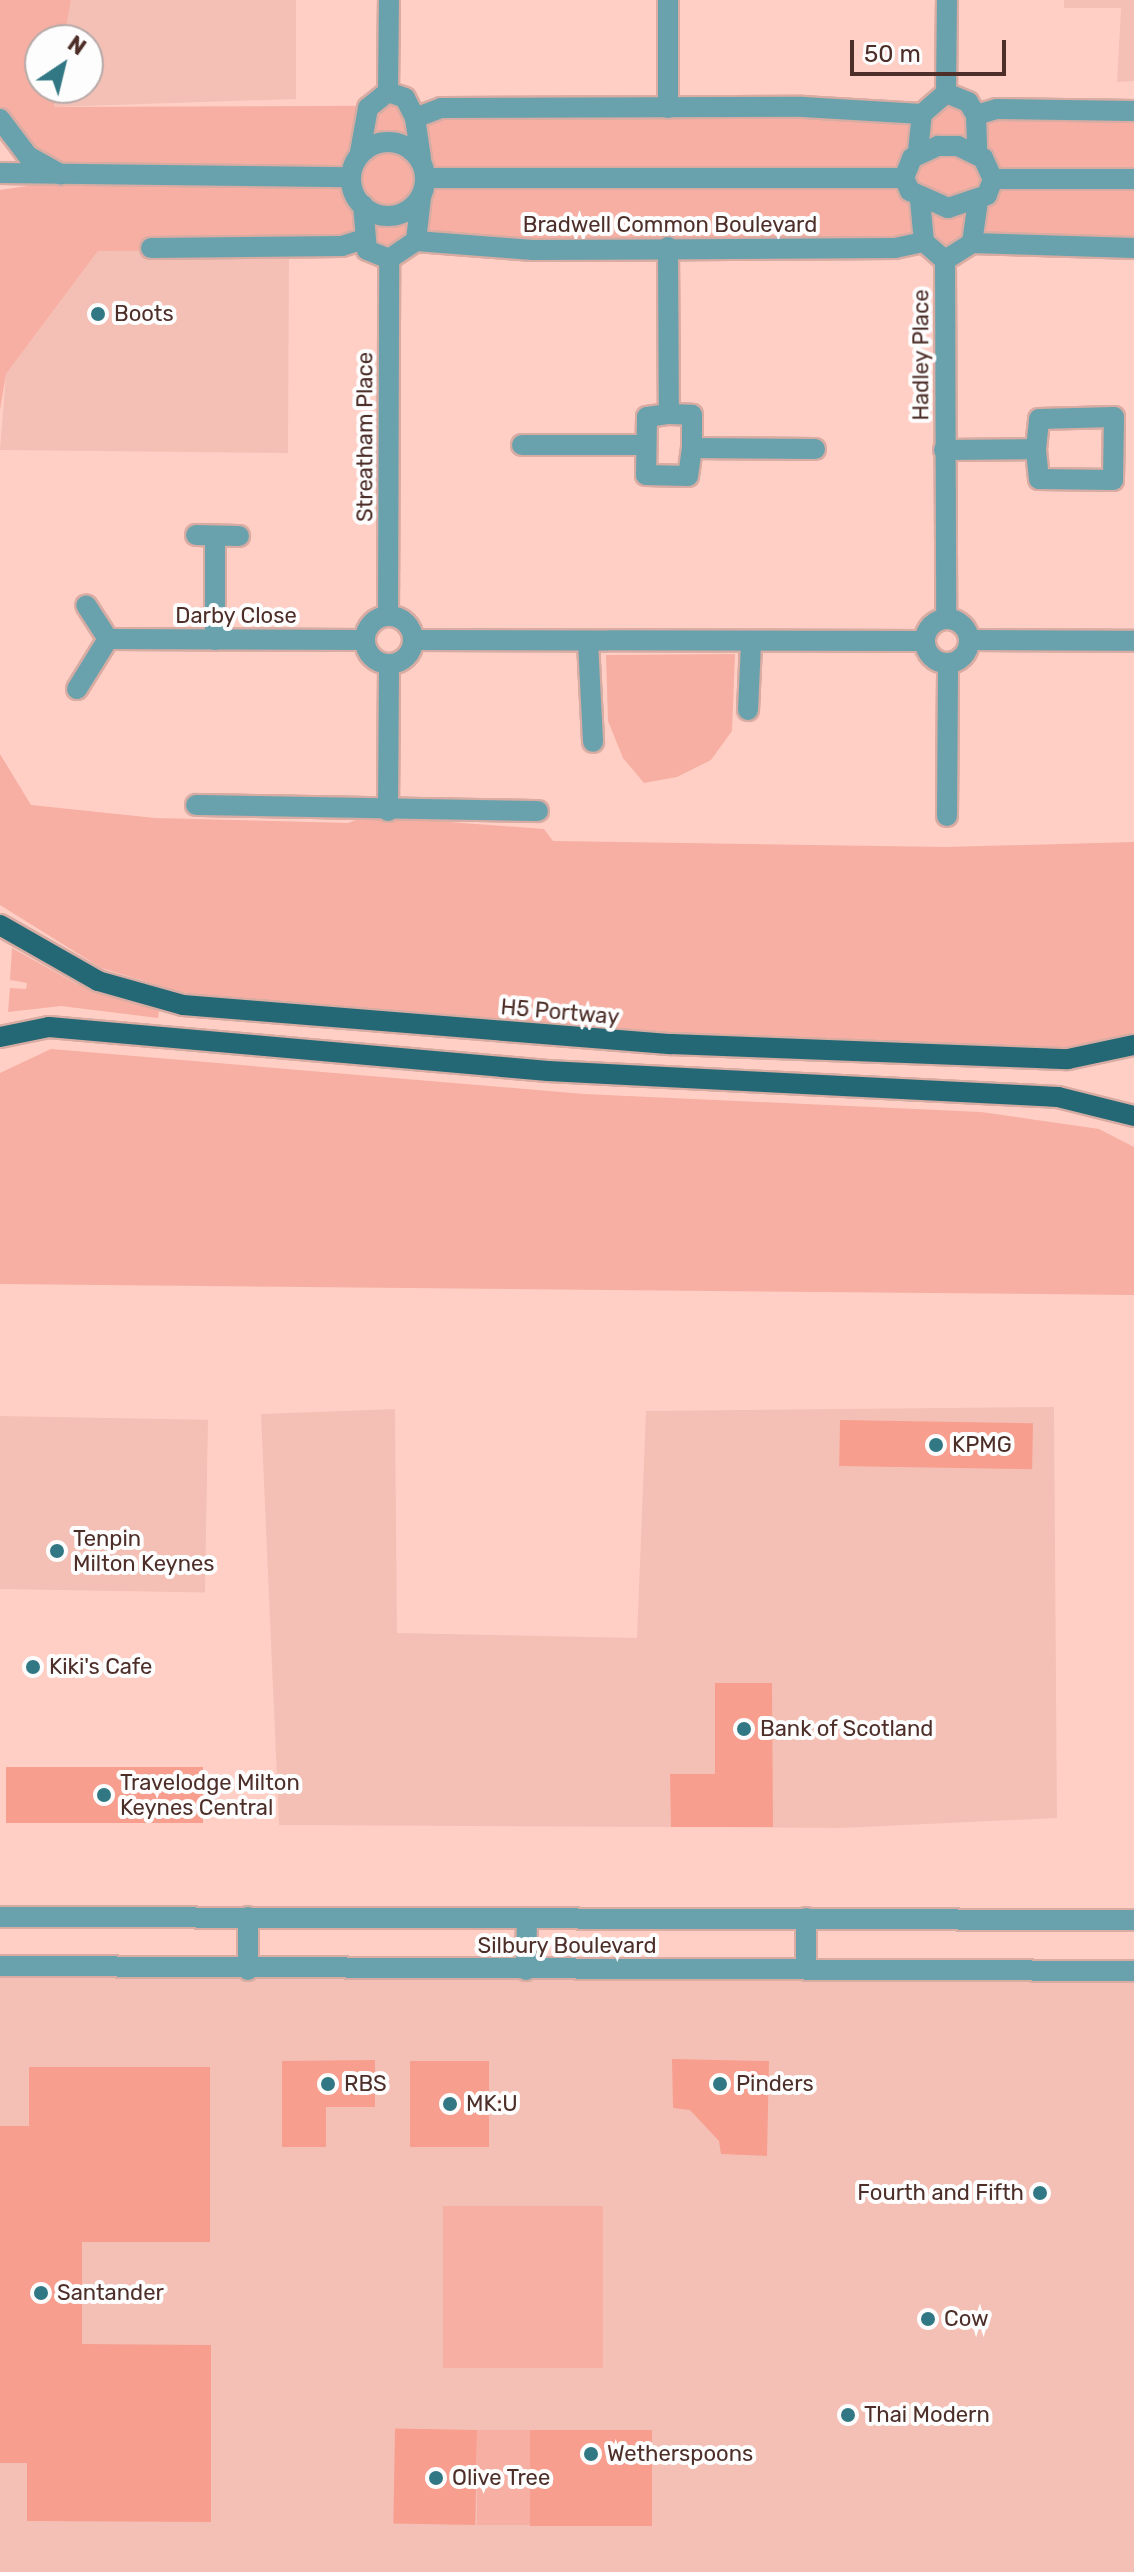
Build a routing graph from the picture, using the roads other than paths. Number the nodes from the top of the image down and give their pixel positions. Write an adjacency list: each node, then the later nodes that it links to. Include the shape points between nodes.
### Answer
1 (389, 0): 4 (street)
2 (668, 0): 6 (street)
3 (947, 0): 5 (street)
4 (388, 92): 10 (street, via 405,98); 13 (street, via 368,108)
5 (946, 93): 8 (street); 9 (street, via 968,102)
6 (668, 108): 8 (street); 10 (street, via 441,108)
7 (1134, 111): 9 (street, via 997,109)
8 (922, 114): 12 (street)
9 (976, 115): 14 (street)
10 (415, 118): 15 (street)
11 (0, 119): 18 (street, via 28,156)
12 (918, 151): 14 (street, via 958,146); 20 (street)
13 (360, 152): 15 (street, via 392,144); 19 (street)
14 (977, 153): 21 (street)
15 (421, 158): 24 (street)
16 (0, 173): 17 (street)
17 (28, 175): 18 (street); 23 (street)
18 (63, 175): 19 (street)
19 (349, 177): 27 (street)
20 (904, 178): 24 (street, Bradwell Common Boulevard); 25 (street)
21 (993, 179): 22 (street); 26 (street)
22 (1134, 179)
23 (0, 180)
24 (425, 188): 27 (street, via 388,214); 29 (street)
25 (920, 200): 26 (street, via 948,208); 30 (street)
26 (978, 201): 31 (street)
27 (363, 205): 28 (street)
28 (363, 239): 33 (street, via 342,246); 35 (street, via 367,250)
29 (416, 241): 32 (street, Bradwell Common Boulevard, via 533,250); 35 (street)
30 (924, 242): 32 (street, Bradwell Common Boulevard, via 895,248); 36 (street)
31 (972, 243): 34 (street); 36 (street)
32 (668, 247): 37 (street)
33 (151, 248)
34 (1134, 248)
35 (389, 259): 46 (street, Streatham Place)
36 (945, 260): 43 (street, Hadley Place)
37 (669, 414): 39 (street, via 647,417); 40 (street, via 692,415)
38 (522, 445): 39 (street)
39 (643, 445): 40 (street, via 646,475 688,476)
40 (692, 448): 41 (street)
41 (815, 449)
42 (1036, 449): 42 (street, via 1039,419 1114,417 1113,480 1039,479); 43 (street, Hadley Place)
43 (944, 450): 47 (street, Hadley Place)
44 (239, 536): 49 (street, via 206,535)
45 (86, 605): 48 (street)
46 (388, 615): 50 (street, via 369,626); 51 (street, via 408,626)
47 (946, 618): 52 (street, via 965,627); 53 (street, via 933,623)
48 (108, 639): 49 (street, Darby Close); 59 (street)
49 (215, 640): 50 (street, Darby Close)
50 (365, 640): 57 (street, via 369,654)
51 (413, 640): 55 (street); 57 (street, via 403,659)
52 (969, 640): 54 (street); 58 (street, via 966,654)
53 (924, 641): 56 (street); 58 (street, via 934,660)
54 (1134, 641)
55 (588, 642): 56 (street); 61 (street)
56 (751, 644): 60 (street)
57 (389, 664): 63 (street)
58 (948, 664): 65 (street)
59 (77, 689)
60 (748, 710)
61 (593, 742)
62 (196, 805): 63 (street)
63 (388, 811): 64 (street)
64 (538, 811)
65 (947, 816)
66 (0, 925): 68 (main road, H5 Portway, via 98,981 183,1005 661,1043 1068,1059)
67 (0, 1037): 69 (main road, via 49,1027 532,1070 1058,1097)
68 (1134, 1045)
69 (1134, 1116)
70 (0, 1917): 71 (street, Silbury Boulevard)
71 (248, 1917): 72 (street, Silbury Boulevard); 77 (street)
72 (527, 1918): 73 (street, Silbury Boulevard); 78 (street)
73 (806, 1918): 74 (street, Silbury Boulevard); 76 (street)
74 (1134, 1920)
75 (0, 1966): 77 (street, Silbury Boulevard)
76 (806, 1968): 78 (street, Silbury Boulevard); 79 (street, Silbury Boulevard)
77 (248, 1970): 78 (street, Silbury Boulevard)
78 (526, 1970)
79 (1134, 1971)

